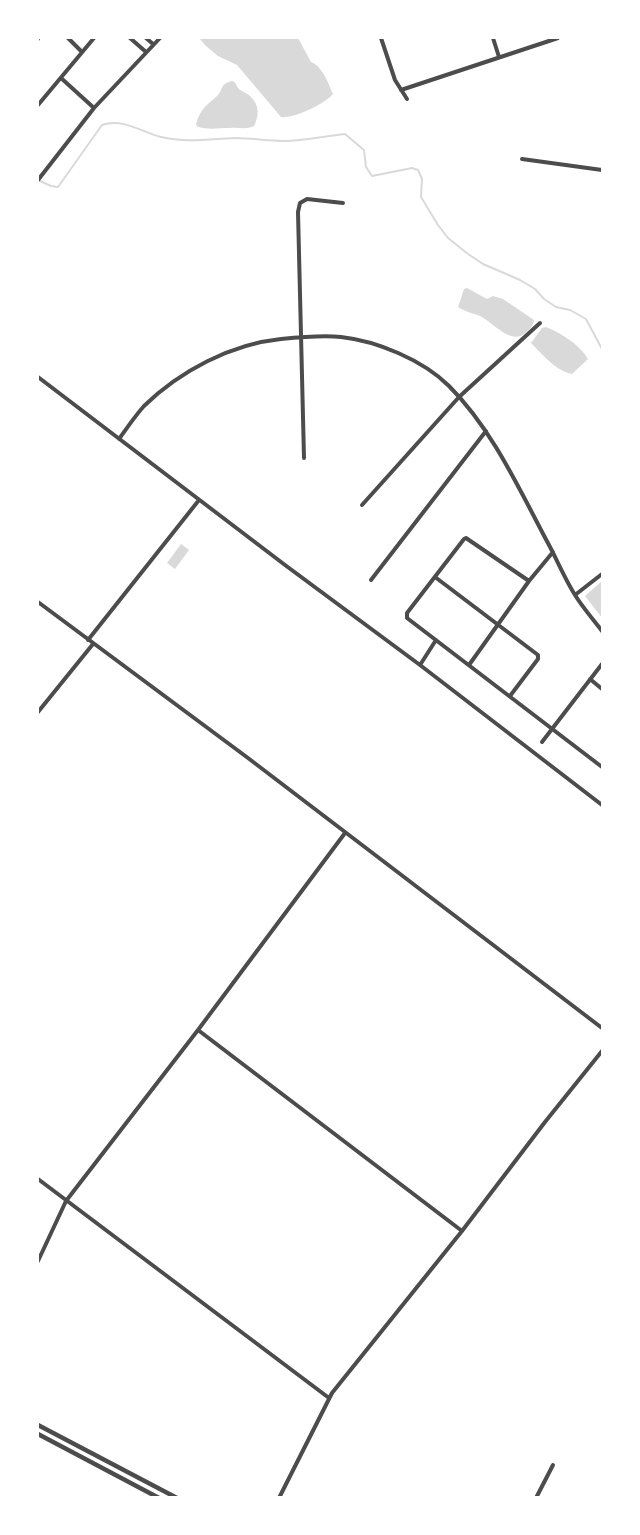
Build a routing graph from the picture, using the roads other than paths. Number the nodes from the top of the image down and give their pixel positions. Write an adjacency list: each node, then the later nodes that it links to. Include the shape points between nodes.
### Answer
1 (68, 38): 11 (street)
2 (94, 38): 11 (street)
3 (130, 38): 12 (street)
4 (146, 38): 10 (street)
5 (160, 38): 10 (street)
6 (381, 38): 15 (street)
7 (493, 38): 13 (street)
8 (558, 38): 9 (street)
9 (549, 39): 13 (street)
10 (153, 44): 12 (street)
11 (82, 52): 14 (street)
12 (146, 52): 18 (street)
13 (500, 57): 15 (street)
14 (61, 78): 17 (street); 18 (street)
15 (401, 90): 16 (street)
16 (407, 99)
17 (38, 105)
18 (94, 108): 22 (street)
19 (522, 159): 21 (street)
20 (38, 168): 22 (street)
21 (602, 170)
22 (42, 174): 23 (street)
23 (38, 180)
24 (342, 203): 26 (street, via 307,199 300,203)
25 (540, 323): 28 (street)
26 (301, 337): 28 (street, via 342,337 382,346 430,371); 30 (street, via 241,348 182,375 144,406); 31 (street)
27 (38, 377): 30 (street)
28 (459, 397): 29 (street); 33 (street)
29 (486, 431): 34 (street); 37 (street)
30 (119, 439): 32 (street)
31 (304, 458)
32 (199, 500): 43 (street); 47 (street)
33 (362, 505)
34 (553, 552): 38 (street); 39 (street)
35 (602, 574): 39 (street)
36 (435, 577): 38 (street, via 466,538); 41 (street); 44 (street, via 408,612 407,618)
37 (371, 580)
38 (529, 582): 41 (street)
39 (575, 596): 42 (street)
40 (38, 602): 43 (street)
41 (498, 624): 48 (street); 51 (street, via 538,657)
42 (602, 631)
43 (88, 640): 45 (street)
44 (436, 640): 47 (street); 48 (street)
45 (93, 644): 52 (street); 57 (street)
46 (602, 664): 49 (street)
47 (420, 665): 56 (street)
48 (469, 665): 51 (street)
49 (590, 679): 50 (street); 53 (street)
50 (602, 689)
51 (510, 696): 53 (street)
52 (38, 712)
53 (552, 728): 54 (street); 55 (street)
54 (542, 742)
55 (602, 766)
56 (602, 805)
57 (344, 833): 58 (street); 59 (street)
58 (602, 1028)
59 (198, 1030): 62 (street); 63 (street)
60 (602, 1051): 63 (street)
61 (38, 1179): 62 (street)
62 (66, 1201): 64 (street); 65 (street)
63 (462, 1231): 65 (street)
64 (38, 1261)
65 (329, 1398): 72 (street)
66 (38, 1425): 71 (street)
67 (38, 1434): 70 (street)
68 (553, 1465): 69 (street)
69 (540, 1488): 73 (street); 74 (street)
70 (159, 1498)
71 (177, 1498)
72 (279, 1498)
73 (536, 1498)
74 (541, 1498)

